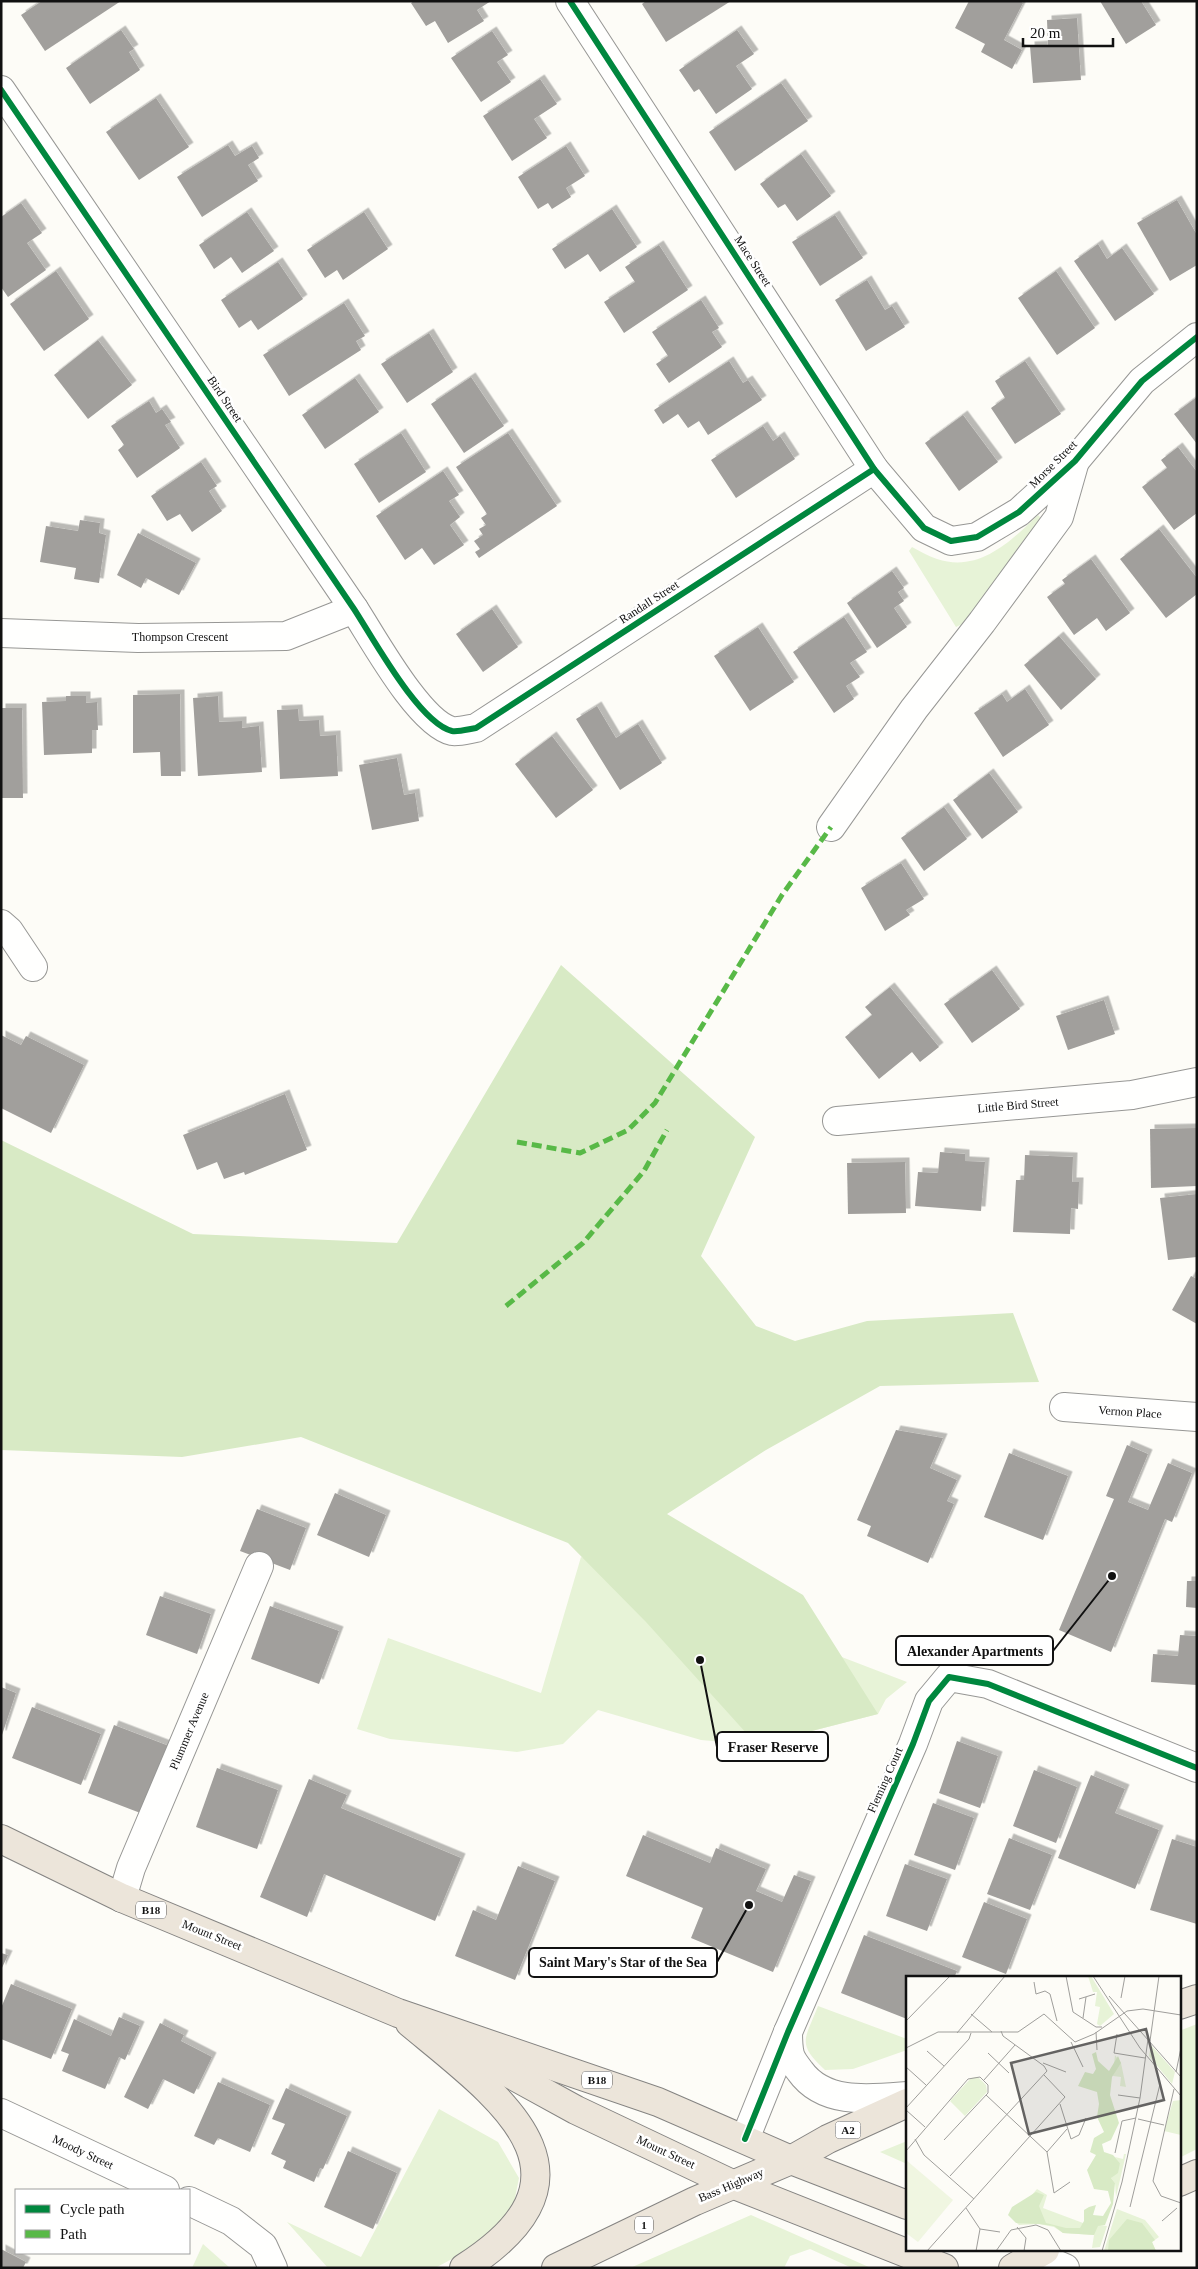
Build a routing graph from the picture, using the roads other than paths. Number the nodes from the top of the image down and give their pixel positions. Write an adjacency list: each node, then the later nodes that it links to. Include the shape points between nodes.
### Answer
1 (570, 1): 5 (street, Mace Street)
2 (1, 90): 7 (street, Bird Street)
3 (1197, 337): 4 (street, Morse Street, via 1142,381)
4 (1075, 461): 6 (street, Morse Street, via 1019,512 977,537 951,541); 10 (street, Morse Street, via 1059,517 914,709)
5 (874, 469): 6 (street, Mace Street); 9 (street, Randall Street, via 476,728 453,731)
6 (924, 528)
7 (354, 609): 8 (street, Thompson Crescent, via 286,636 138,638); 9 (street, Bird Street, via 403,686)
8 (1, 633)
9 (432, 720)
10 (831, 827)
11 (1, 924): 12 (street)
12 (33, 967)
13 (1197, 1082): 14 (street, Little Bird Street, via 1132,1095)
14 (837, 1121)
15 (1064, 1407): 16 (street, Vernon Place)
16 (1197, 1417)
17 (258, 1566): 20 (street, Plummer Avenue, via 131,1868)
18 (1197, 1768): 24 (street, Fleming Court, via 988,1684 949,1678 929,1701)
19 (1, 1839): 20 (highway, Mount Street / B18)
20 (122, 1898): 23 (highway, Mount Street / B18)
21 (1197, 1999): 22 (highway)
22 (1180, 2005)
23 (398, 2013): 28 (highway, Mount Street / B18, via 658,2102); 32 (highway, Mount Street / B18, via 576,2110); 38 (highway, via 493,2094 523,2133 536,2165 536,2184 524,2212 497,2245)
24 (788, 2032): 25 (street, via 790,2056 814,2086 844,2097); 28 (street, Fleming Court)
25 (906, 2096)
26 (906, 2103): 29 (highway, Bass Highway / A2, via 828,2139)
27 (1, 2113): 33 (street, Moody Street)
28 (745, 2139): 29 (highway, Mount Street / B18); 32 (highway, Fleming Court)
29 (791, 2160): 32 (highway, Bass Highway / A2); 35 (highway, Mount Street / B18)
30 (1197, 2174): 31 (highway)
31 (1180, 2182)
32 (732, 2184): 39 (highway, Bass Highway / 1); 40 (highway, Mount Street / B18)
33 (164, 2189)
34 (190, 2201): 37 (street, via 231,2221 263,2246)
35 (906, 2205)
36 (1029, 2256): 41 (street)
37 (273, 2268)
38 (464, 2268)
39 (556, 2268)
40 (944, 2268)
41 (1065, 2268)

